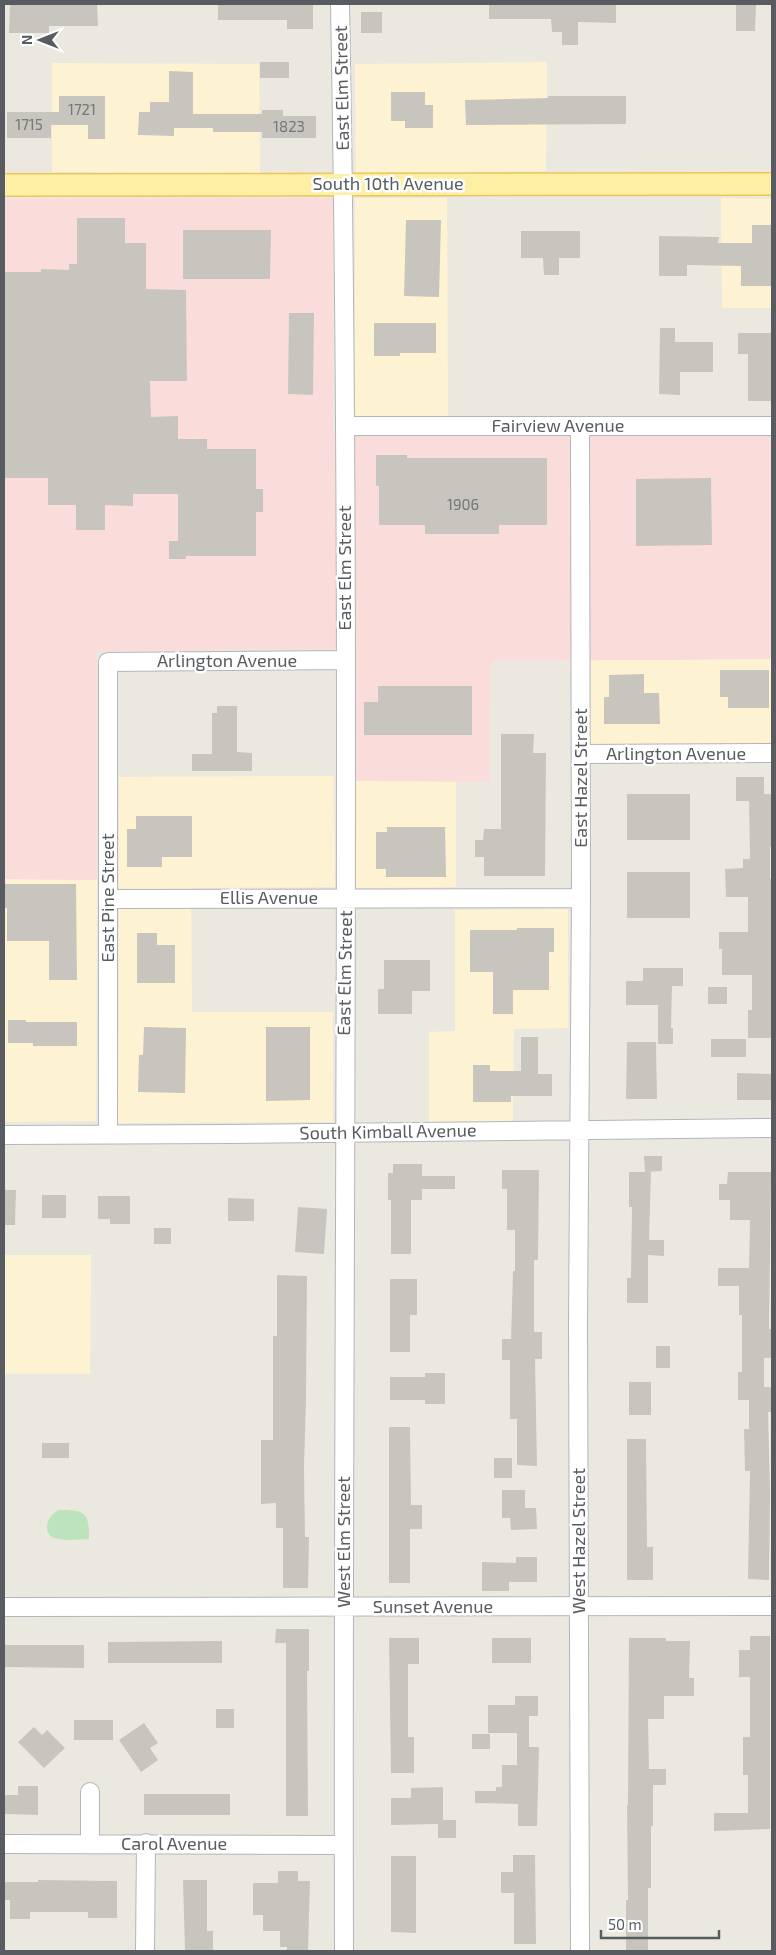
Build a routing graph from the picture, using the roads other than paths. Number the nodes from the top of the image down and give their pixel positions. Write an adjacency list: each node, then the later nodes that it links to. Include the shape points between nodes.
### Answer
1 (340, 4): 2 (street, East Elm Street)
2 (344, 184): 3 (main road, South 10th Avenue); 4 (main road, South 10th Avenue); 5 (street, East Elm Street)
3 (772, 184)
4 (4, 185)
5 (344, 426): 6 (street, Fairview Avenue); 8 (street, East Elm Street)
6 (580, 426): 7 (street, Fairview Avenue); 11 (street, East Hazel Street)
7 (772, 426)
8 (345, 660): 9 (street, Arlington Avenue); 12 (street, East Elm Street)
9 (108, 662): 14 (street, East Pine Street)
10 (772, 753): 11 (street, Arlington Avenue)
11 (580, 754): 13 (street, East Hazel Street)
12 (346, 898): 13 (street, Ellis Avenue); 14 (street, Ellis Avenue); 17 (street, East Elm Street)
13 (580, 898): 16 (street, East Hazel Street)
14 (108, 899): 18 (street, East Pine Street)
15 (772, 1128): 16 (street, South Kimball Avenue)
16 (579, 1130): 17 (street, South Kimball Avenue); 20 (street, West Hazel Street)
17 (344, 1133): 18 (street, South Kimball Avenue); 23 (street, West Elm Street)
18 (108, 1134): 19 (street, South Kimball Avenue)
19 (4, 1135)
20 (579, 1606): 21 (street, Sunset Avenue); 23 (street, Sunset Avenue); 31 (street, West Hazel Street)
21 (772, 1606)
22 (4, 1607): 23 (street, Sunset Avenue)
23 (344, 1607): 28 (street, West Elm Street)
24 (90, 1792): 25 (street)
25 (90, 1843): 26 (street, Carol Avenue); 27 (street, Carol Avenue)
26 (146, 1843): 28 (street, Carol Avenue); 29 (street)
27 (4, 1844)
28 (344, 1845): 30 (street, West Elm Street)
29 (145, 1951)
30 (344, 1951)
31 (580, 1951)

